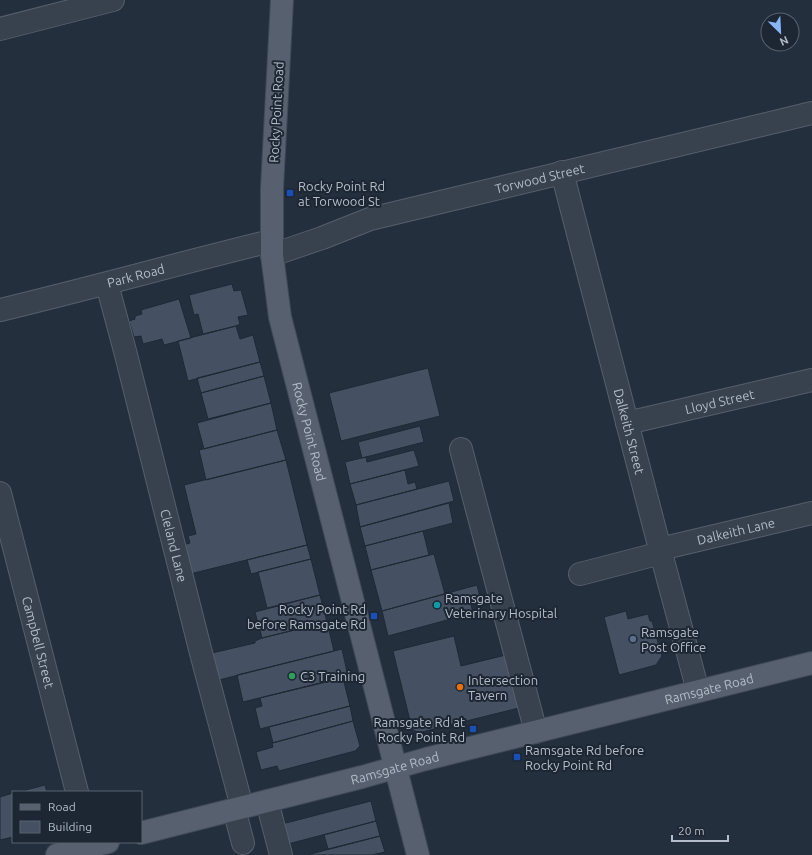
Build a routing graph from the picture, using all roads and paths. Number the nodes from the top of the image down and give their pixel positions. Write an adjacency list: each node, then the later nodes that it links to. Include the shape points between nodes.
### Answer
1 (113, 0): 3 (street)
2 (282, 0): 6 (main road, Rocky Point Road, via 272,188)
3 (0, 29)
4 (812, 112): 5 (street, Torwood Street)
5 (562, 172): 6 (street, Torwood Street, via 370,219 322,238); 10 (street, Dalkeith Street)
6 (272, 248): 7 (street, Park Road, via 176,265); 19 (main road, Rocky Point Road, via 280,318)
7 (107, 284): 8 (street, Park Road); 22 (street, Cleland Lane)
8 (0, 310)
9 (812, 380): 10 (street, Lloyd Street)
10 (627, 423): 14 (street, Dalkeith Street)
11 (461, 449): 18 (street)
12 (0, 493): 20 (street, Campbell Street)
13 (812, 513): 14 (street, Dalkeith Lane)
14 (660, 551): 15 (street, Dalkeith Lane); 17 (street, Dalkeith Street)
15 (580, 574)
16 (812, 663): 17 (main road, Ramsgate Road)
17 (698, 691): 18 (main road, Ramsgate Road)
18 (536, 732): 19 (main road, Ramsgate Road)
19 (395, 768): 21 (main road, Ramsgate Road); 28 (main road, Rocky Point Road)
20 (76, 791)
21 (267, 801): 22 (main road, Ramsgate Road); 27 (street)
22 (238, 808): 23 (main road, Ramsgate Road); 24 (street, Cleland Lane)
23 (142, 833)
24 (244, 843)
25 (95, 846): 26 (main road)
26 (56, 855)
27 (281, 855)
28 (418, 855)

